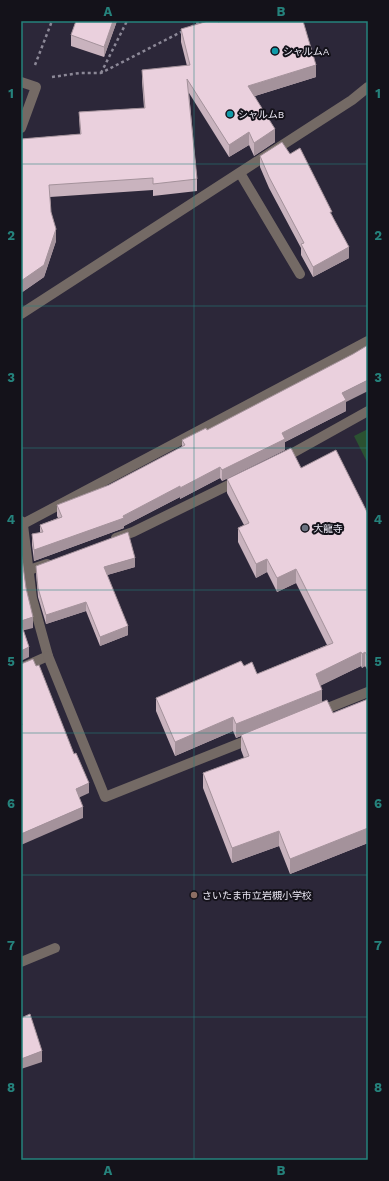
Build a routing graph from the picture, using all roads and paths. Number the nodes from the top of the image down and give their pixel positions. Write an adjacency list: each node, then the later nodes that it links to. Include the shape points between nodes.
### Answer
1 (52, 21): 5 (path)
2 (127, 21): 4 (path)
3 (201, 21): 4 (path)
4 (101, 73): 5 (path, via 45,78)
5 (28, 85): 7 (street)
6 (368, 87): 8 (street)
7 (21, 128)
8 (240, 173): 9 (street); 10 (street)
9 (300, 274)
10 (21, 314)
11 (368, 341): 15 (street)
12 (368, 411): 13 (street)
13 (275, 462)
14 (246, 476): 16 (street, via 133,532)
15 (22, 524): 18 (street)
16 (103, 543)
17 (59, 559): 18 (street)
18 (29, 570): 19 (street, via 32,598)
19 (48, 656): 20 (street); 23 (street, via 105,797)
20 (21, 668)
21 (368, 692): 22 (street)
22 (310, 715)
23 (266, 733)
24 (56, 948): 25 (street)
25 (22, 958)

